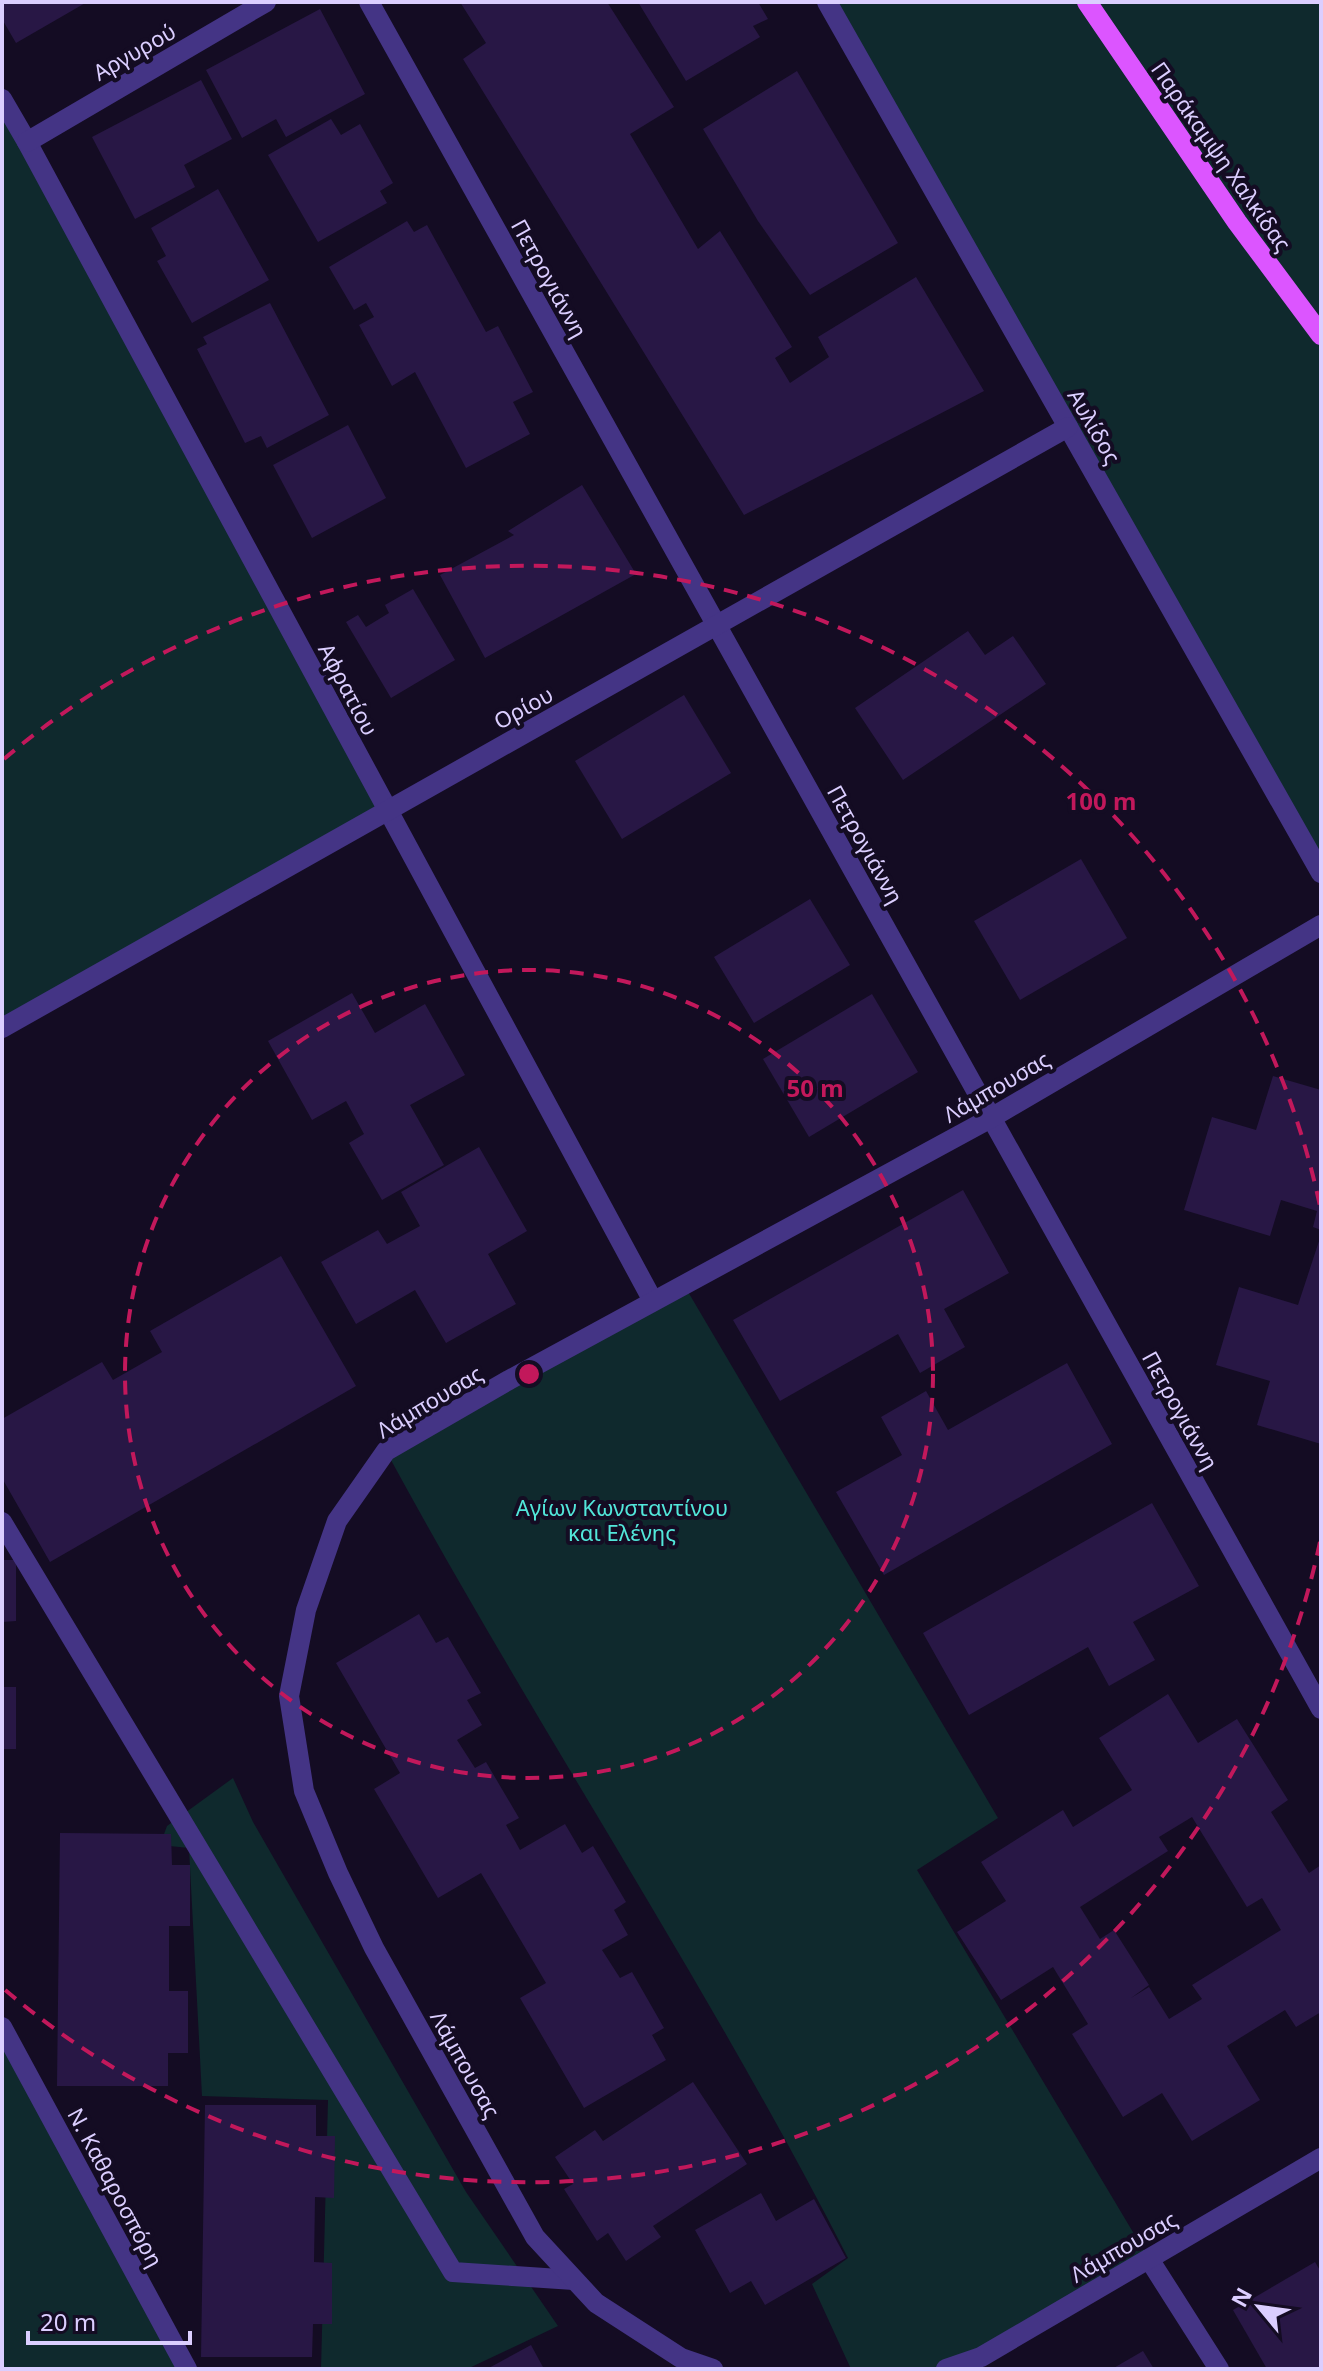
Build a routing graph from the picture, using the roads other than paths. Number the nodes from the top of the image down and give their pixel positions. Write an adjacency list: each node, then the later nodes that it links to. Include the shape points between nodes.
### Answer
1 (266, 2): 6 (street, Αργυρού)
2 (369, 2): 9 (street, Πετρογιάννη)
3 (827, 2): 8 (street, Αυλίδος)
4 (1087, 2): 7 (main road, Παράκαμψη Χαλκίδας)
5 (2, 99): 6 (street, Αφρατίου)
6 (27, 142): 10 (street, Αφρατίου)
7 (1321, 335)
8 (1068, 427): 9 (street, Ορίου); 11 (street, Αυλίδος)
9 (716, 625): 10 (street, Ορίου); 14 (street, Πετρογιάννη)
10 (387, 811): 13 (street, Ορίου); 15 (street, Αφρατίου)
11 (1321, 873)
12 (1321, 925): 14 (street, Λάμπουσας)
13 (2, 1028)
14 (991, 1118): 15 (street, Λάμπουσας); 17 (street, Πετρογιάννη)
15 (653, 1301): 21 (street, Λάμπουσας, via 386,1451 337,1521 306,1610 289,1696 304,1791 374,1948 535,2237)
16 (2, 1522): 21 (street, via 453,2272)
17 (1321, 1709)
18 (2, 2027): 23 (street, Ν. Καθαροσπόρη)
19 (1320, 2162): 20 (street, Λάμπουσας)
20 (1149, 2259): 22 (street, Λάμπουσας); 26 (street)
21 (574, 2280): 24 (street, Λάμπουσας, via 596,2303 668,2350)
22 (984, 2363): 25 (street, Λάμπουσας)
23 (187, 2369)
24 (713, 2369)
25 (946, 2369)
26 (1219, 2369)

